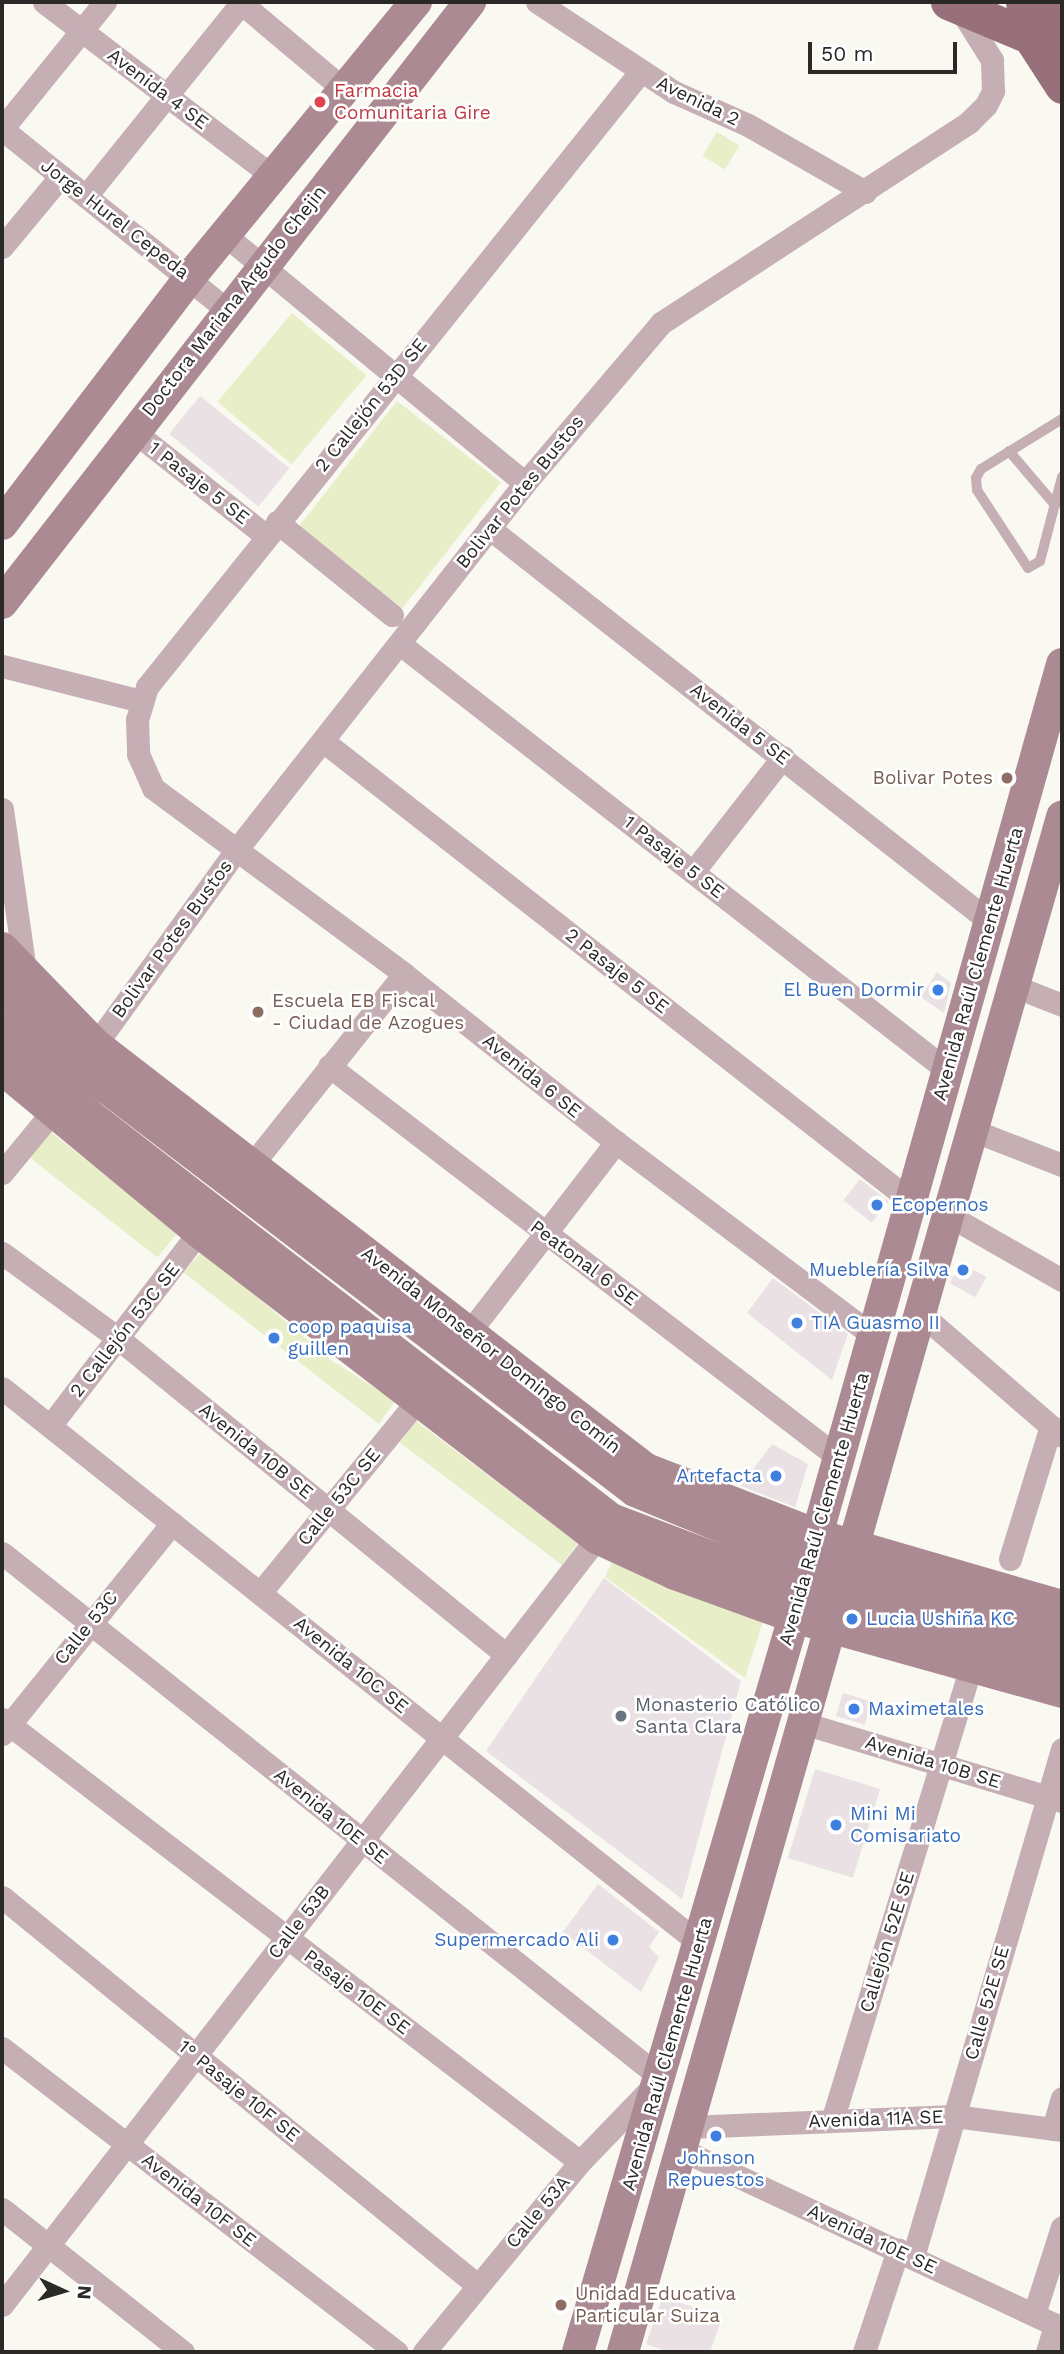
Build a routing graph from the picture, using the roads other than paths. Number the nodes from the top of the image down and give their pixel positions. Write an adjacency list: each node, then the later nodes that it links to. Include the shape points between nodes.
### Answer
1 (44, 2): 10 (street, Avenida 4 SE)
2 (105, 2): 10 (street)
3 (241, 2): 14 (street); 15 (street)
4 (416, 2): 14 (main road)
5 (470, 2): 23 (main road, Doctora Mariana Argudo Chejin)
6 (537, 2): 12 (street, Avenida 2)
7 (1023, 2): 9 (main road)
8 (953, 4): 11 (main road); 19 (street, Bolivar Potes Bustos, via 992,60 993,91 969,122)
9 (1062, 20)
10 (81, 32): 15 (street, Avenida 4 SE); 16 (street)
11 (1046, 44): 13 (main road)
12 (641, 71): 19 (street, Avenida 2); 26 (street, 2 Callejón 53D SE)
13 (1062, 86)
14 (342, 88): 18 (main road)
15 (167, 96): 18 (street, Avenida 4 SE); 20 (street)
16 (2, 129): 17 (street, Jorge Hurel Cepeda)
17 (61, 176): 20 (street, Jorge Hurel Cepeda); 22 (street)
18 (272, 176): 21 (main road)
19 (865, 192): 31 (street, Bolivar Potes Bustos, via 695,297 662,323)
20 (86, 195): 24 (street, Jorge Hurel Cepeda)
21 (225, 234): 23 (street); 24 (main road)
22 (2, 247)
23 (261, 267): 25 (main road, Doctora Mariana Argudo Chejin); 26 (street)
24 (190, 278): 25 (street, Jorge Hurel Cepeda); 33 (main road)
25 (227, 310): 28 (main road, Doctora Mariana Argudo Chejin)
26 (394, 375): 31 (street); 35 (street, 2 Callejón 53D SE)
27 (1062, 419): 29 (lane)
28 (132, 430): 35 (street, 1 Pasaje 5 SE); 36 (main road, Doctora Mariana Argudo Chejin)
29 (1009, 452): 32 (lane); 32 (lane, via 981,469 976,484 1028,568 1040,561)
30 (1062, 477): 32 (lane)
31 (525, 483): 34 (street, Bolivar Potes Bustos)
32 (1055, 505)
33 (2, 524)
34 (489, 528): 38 (street, Bolivar Potes Bustos); 45 (street, Avenida 5 SE)
35 (271, 529): 37 (street, 1 Pasaje 5 SE); 41 (street, 2 Callejón 53D SE, via 147,687)
36 (2, 603)
37 (392, 615)
38 (400, 644): 43 (street, Bolivar Potes Bustos); 50 (street, 1 Pasaje 5 SE)
39 (1062, 664): 51 (main road, Avenida Raúl Clemente Huerta)
40 (2, 666): 41 (street)
41 (141, 701): 44 (street, 2 Callejón 53D SE)
42 (1062, 707): 89 (lane)
43 (323, 741): 48 (street, Bolivar Potes Bustos); 68 (street, 2 Pasaje 5 SE)
44 (138, 754): 48 (street, Avenida 6 SE, via 153,788)
45 (783, 757): 50 (street); 51 (street, Avenida 5 SE)
46 (2, 810): 54 (street)
47 (1062, 817): 49 (main road, Avenida Raúl Clemente Huerta)
48 (237, 849): 53 (street, Avenida 6 SE); 58 (street, Bolivar Potes Bustos)
49 (1057, 853): 55 (main road, Avenida Raúl Clemente Huerta)
50 (693, 872): 61 (street, 1 Pasaje 5 SE)
51 (989, 921): 61 (main road, Avenida Raúl Clemente Huerta)
52 (2, 948): 54 (main road, Avenida Monseñor Domingo Comín)
53 (404, 974): 59 (street); 64 (street, Avenida 6 SE)
54 (13, 980): 58 (main road, Avenida Monseñor Domingo Comín)
55 (1014, 986): 56 (street); 63 (main road, Avenida Raúl Clemente Huerta)
56 (1062, 1006)
57 (2, 1029): 62 (main road, Avenida Monseñor Domingo Comín)
58 (88, 1055): 66 (main road, Avenida Monseñor Domingo Comín); 89 (main road, Avenida Monseñor Domingo Comín, via 232,1187 635,1491)
59 (329, 1066): 66 (street); 71 (street, Peatonal 6 SE)
60 (3, 1071): 62 (main road, Avenida Monseñor Domingo Comín)
61 (948, 1071): 68 (main road, Avenida Raúl Clemente Huerta)
62 (59, 1104): 67 (street); 70 (main road, Avenida Monseñor Domingo Comín); 82 (main road, Avenida Monseñor Domingo Comín)
63 (972, 1130): 65 (street); 69 (main road, Avenida Raúl Clemente Huerta)
64 (616, 1142): 71 (street); 76 (street, Avenida 6 SE)
65 (1062, 1166)
66 (250, 1167): 75 (main road, Avenida Monseñor Domingo Comín)
67 (2, 1173)
68 (911, 1201): 76 (main road, Avenida Raúl Clemente Huerta)
69 (948, 1215): 73 (street); 74 (main road, Avenida Raúl Clemente Huerta)
70 (199, 1232): 77 (street, 2 Callejón 53C SE); 79 (main road, Avenida Monseñor Domingo Comín)
71 (546, 1234): 75 (street); 83 (street, Peatonal 6 SE)
72 (2, 1253): 77 (street, Avenida 10B SE)
73 (1062, 1280)
74 (920, 1313): 81 (street); 89 (main road, Avenida Raúl Clemente Huerta)
75 (470, 1331): 89 (main road, Avenida Monseñor Domingo Comín, via 646,1469)
76 (873, 1336): 83 (main road, Avenida Raúl Clemente Huerta)
77 (119, 1339): 80 (street, 2 Callejón 53C SE); 84 (street, Avenida 10B SE)
78 (2, 1388): 80 (street, Avenida 10C SE)
79 (418, 1400): 82 (main road, Avenida Monseñor Domingo Comín); 84 (street, Calle 53C SE)
80 (50, 1426): 85 (street, Avenida 10C SE)
81 (1057, 1431): 88 (street)
82 (480, 1433): 86 (main road, Avenida Monseñor Domingo Comín); 89 (main road, Avenida Monseñor Domingo Comín, via 611,1519)
83 (839, 1458): 89 (main road, Avenida Raúl Clemente Huerta)
84 (328, 1510): 90 (street, Calle 53C SE); 94 (street, Avenida 10B SE)
85 (172, 1523): 90 (street, Avenida 10C SE); 92 (street, Calle 53C)
86 (597, 1538): 89 (main road, Avenida Monseñor Domingo Comín, via 675,1574); 94 (street, Calle 53B)
87 (2, 1553): 92 (street, Avenida 10E SE)
88 (1010, 1559)
89 (821, 1581): 91 (main road, Avenida Monseñor Domingo Comín); 93 (main road, Avenida Monseñor Domingo Comín); 95 (main road, Avenida Monseñor Domingo Comín); 97 (main road, Avenida Monseñor Domingo Comín); 98 (main road, Avenida Raúl Clemente Huerta); 107 (main road, Avenida Raúl Clemente Huerta); 130 (lane)
90 (260, 1593): 100 (street, Avenida 10C SE)
91 (1062, 1606)
92 (90, 1623): 99 (street, Calle 53C); 104 (street, Avenida 10E SE)
93 (1062, 1634)
94 (506, 1655): 100 (street, Calle 53B)
95 (1062, 1664)
96 (966, 1682): 102 (street, Callejón 52E SE)
97 (1062, 1692)
98 (803, 1723): 102 (street, Avenida 10B SE); 115 (main road, Avenida Raúl Clemente Huerta)
99 (4, 1726): 106 (street, Pasaje 10E SE)
100 (442, 1738): 104 (street, Calle 53B); 107 (street, Avenida 10C SE)
101 (1062, 1748): 103 (street, Calle 52E SE)
102 (941, 1763): 103 (street, Avenida 10B SE); 113 (street, Callejón 52E SE)
103 (1055, 1799): 112 (street, Calle 52E SE)
104 (362, 1840): 106 (street, Calle 53B); 110 (street, Avenida 10E SE)
105 (2, 1897): 109 (street, 1° Pasaje 10F SE)
106 (287, 1938): 109 (street, Calle 53B); 117 (street, Pasaje 10E SE)
107 (699, 1943): 110 (main road, Avenida Raúl Clemente Huerta)
108 (2, 2048): 116 (street, Avenida 10F SE)
109 (196, 2055): 116 (street, Calle 53B); 122 (street, 1° Pasaje 10F SE)
110 (661, 2078): 117 (street, Calle 53A); 129 (main road, Avenida Raúl Clemente Huerta)
111 (1062, 2098): 114 (street)
112 (954, 2116): 113 (street, Avenida 11A SE); 114 (street, Avenida 11A SE); 121 (street, Calle 52E SE)
113 (832, 2120): 115 (street, Avenida 11A SE)
114 (1058, 2129)
115 (685, 2138): 121 (street, Avenida 10E SE); 131 (main road, Avenida Raúl Clemente Huerta)
116 (127, 2144): 120 (street, Calle 53B); 127 (street, Avenida 10F SE)
117 (580, 2162): 122 (street, Calle 53A)
118 (2, 2208): 120 (street)
119 (1062, 2227): 124 (street)
120 (48, 2245): 123 (street, Calle 53B); 126 (street)
121 (905, 2253): 124 (street, Avenida 10E SE); 132 (street, Calle 52E SE)
122 (477, 2285): 128 (street, Calle 53A)
123 (2, 2305)
124 (1034, 2314): 125 (street, Avenida 10E SE)
125 (1059, 2327): 133 (street)
126 (183, 2352)
127 (397, 2352)
128 (424, 2352)
129 (578, 2352)
130 (587, 2352)
131 (623, 2352)
132 (864, 2352)
133 (1047, 2352)

